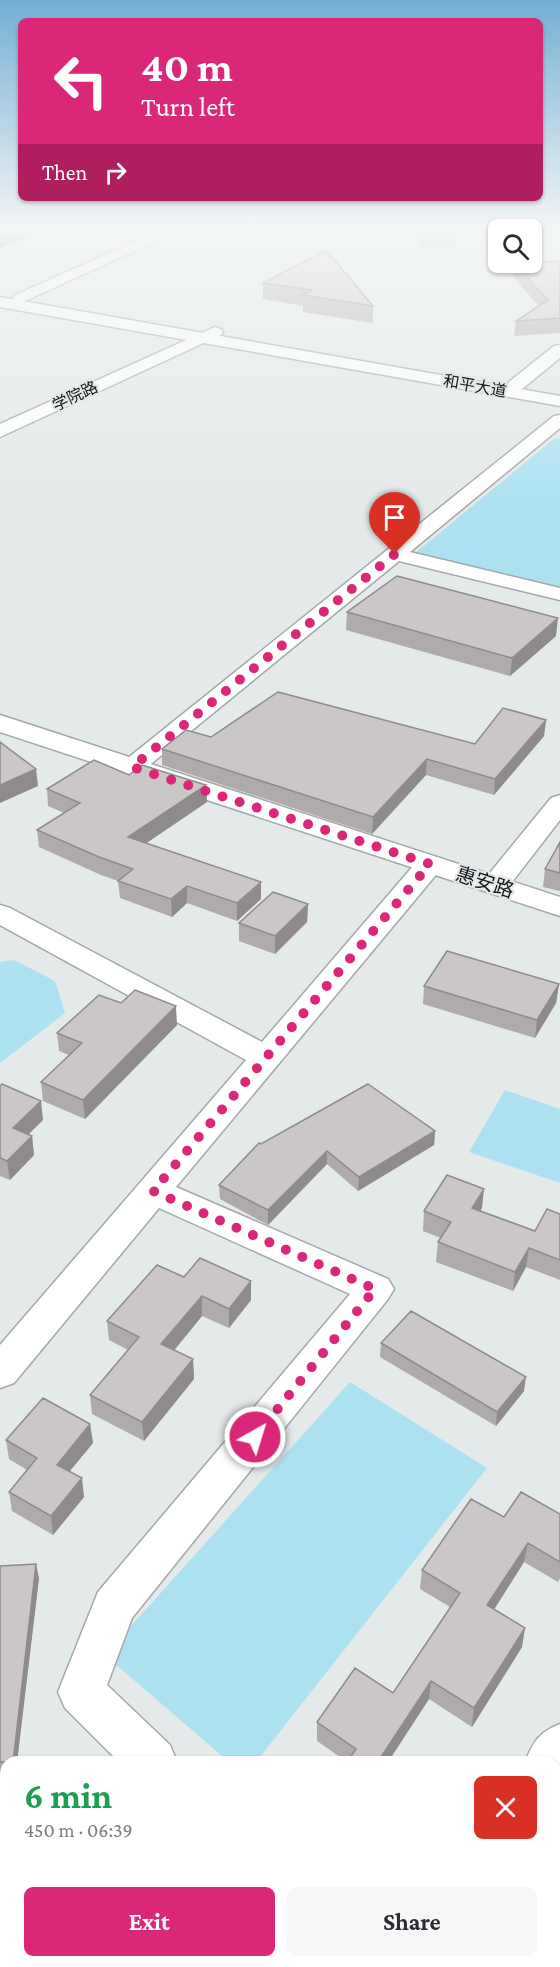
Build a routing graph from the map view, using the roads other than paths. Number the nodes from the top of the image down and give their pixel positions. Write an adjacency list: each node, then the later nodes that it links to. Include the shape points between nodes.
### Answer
1 (125, 322): 3 (main road, 和平大道)
2 (142, 322): 3 (main road, 和平大道)
3 (209, 335): 5 (main road, 和平大道); 7 (main road, 和平大道); 9 (main road, 学院路)
4 (560, 350): 5 (main road)
5 (516, 385): 6 (main road, 和平大道)
6 (560, 393)
7 (560, 401)
8 (555, 429): 10 (street)
9 (0, 431)
10 (395, 554): 11 (street); 13 (street)
11 (560, 594)
12 (0, 723): 13 (main road, 惠安路)
13 (132, 767): 15 (main road, 惠安路)
14 (560, 803): 16 (street)
15 (430, 864): 16 (main road, 惠安路); 19 (street)
16 (495, 885): 17 (main road, 惠安路)
17 (560, 907)
18 (0, 914): 19 (street)
19 (266, 1058): 20 (street)
20 (153, 1191): 21 (street); 22 (street, via 375,1289 114,1606 81,1692)
21 (0, 1372)
22 (147, 1756)

